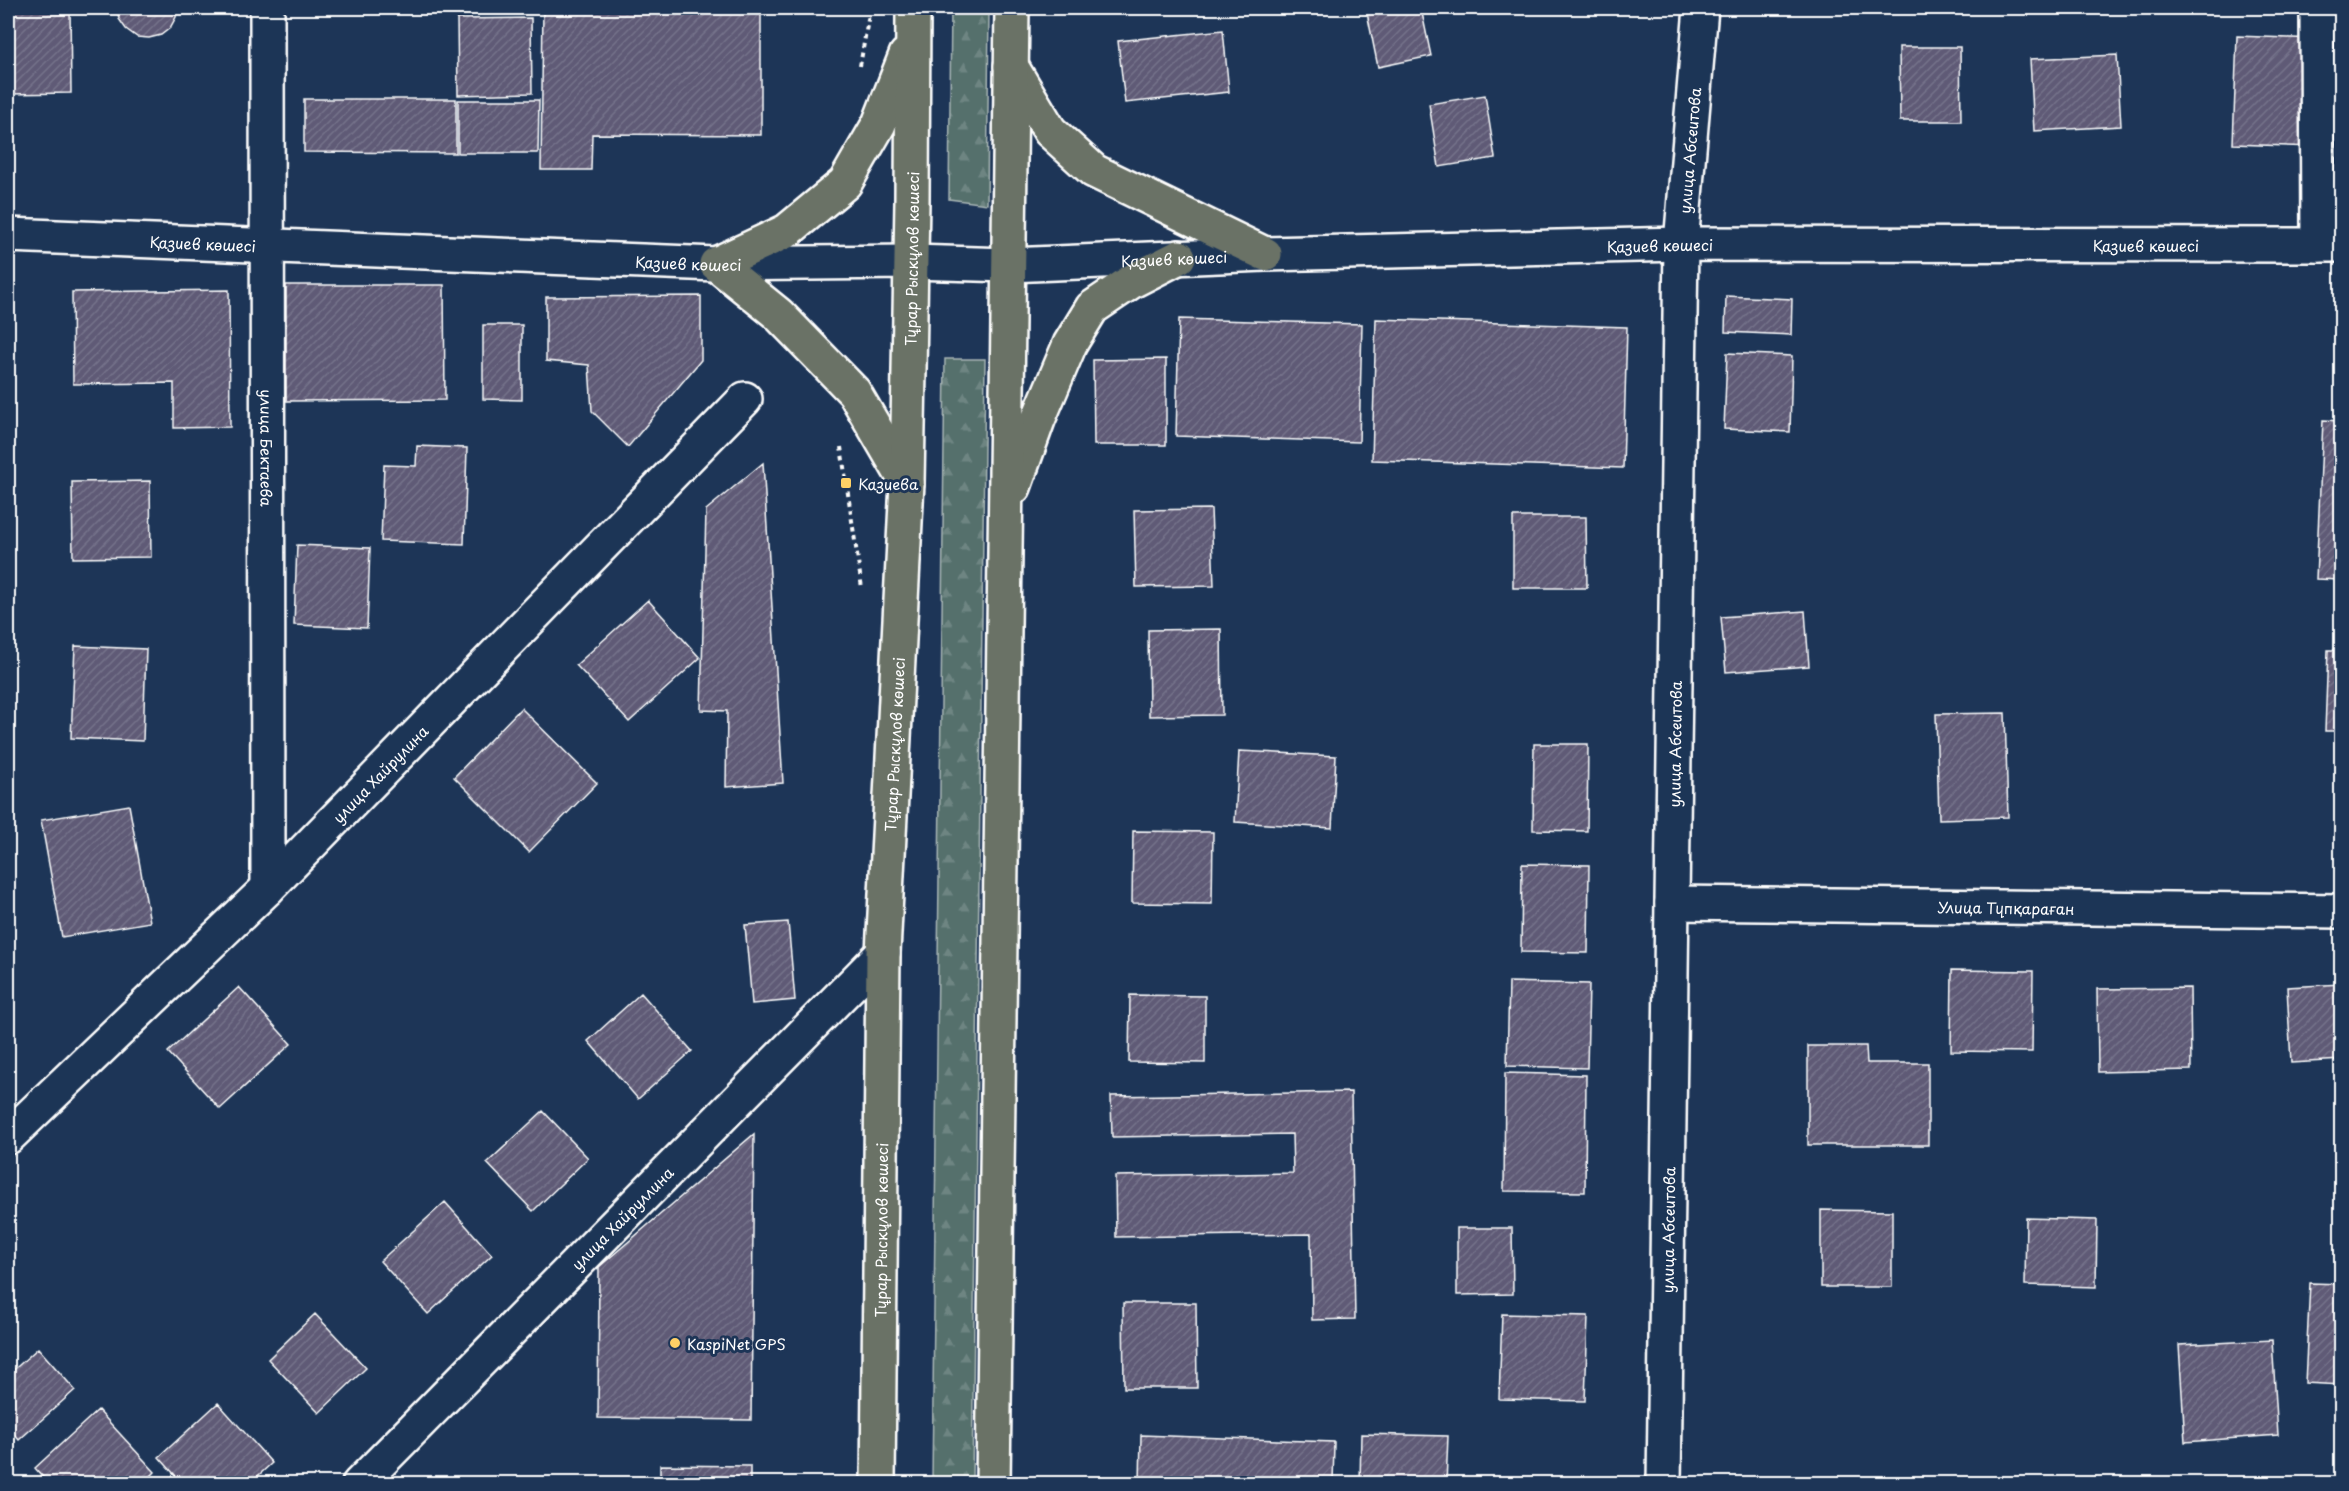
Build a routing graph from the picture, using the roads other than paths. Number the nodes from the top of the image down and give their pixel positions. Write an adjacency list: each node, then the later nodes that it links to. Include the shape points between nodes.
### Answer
1 (267, 8): 9 (street, улица Бектаева)
2 (1012, 8): 6 (main road)
3 (1701, 8): 8 (street, улица Абсеитова)
4 (2317, 8): 10 (street)
5 (912, 23): 13 (main road, Тұрар Рыскұлов көшесі); 14 (main road, via 879,124 845,183 787,231)
6 (1011, 65): 11 (main road, via 1050,131 1094,171); 15 (main road)
7 (8, 235): 9 (street, Қазиев көшесі)
8 (1681, 244): 10 (street, Қазиев көшесі); 11 (street, Қазиев көшесі); 20 (street, улица Абсеитова)
9 (266, 245): 14 (street, Қазиев көшесі); 19 (street, улица Бектаева)
10 (2330, 245)
11 (1265, 254): 12 (street, Қазиев көшесі)
12 (1179, 257): 15 (street, Қазиев көшесі); 18 (main road, via 1132,281 1092,308 1070,344)
13 (912, 262): 14 (street, Қазиев көшесі); 15 (street, Қазиев көшесі); 17 (main road, Тұрар Рыскұлов көшесі)
14 (716, 264): 17 (main road, via 778,314 854,392)
15 (1009, 265): 18 (main road)
16 (745, 399): 19 (street, улица Хайрулина)
17 (908, 483): 22 (main road, Тұрар Рыскұлов көшесі)
18 (1006, 511): 26 (main road)
19 (267, 888): 23 (street, улица Хайрулина)
20 (1672, 903): 21 (street, Улица Түпқараған); 27 (street, улица Абсеитова)
21 (2342, 911)
22 (884, 953): 24 (street, улица Хайруллина); 25 (main road, Тұрар Рыскұлов көшесі)
23 (8, 1137)
24 (359, 1484)
25 (878, 1484)
26 (993, 1484)
27 (1664, 1484)

